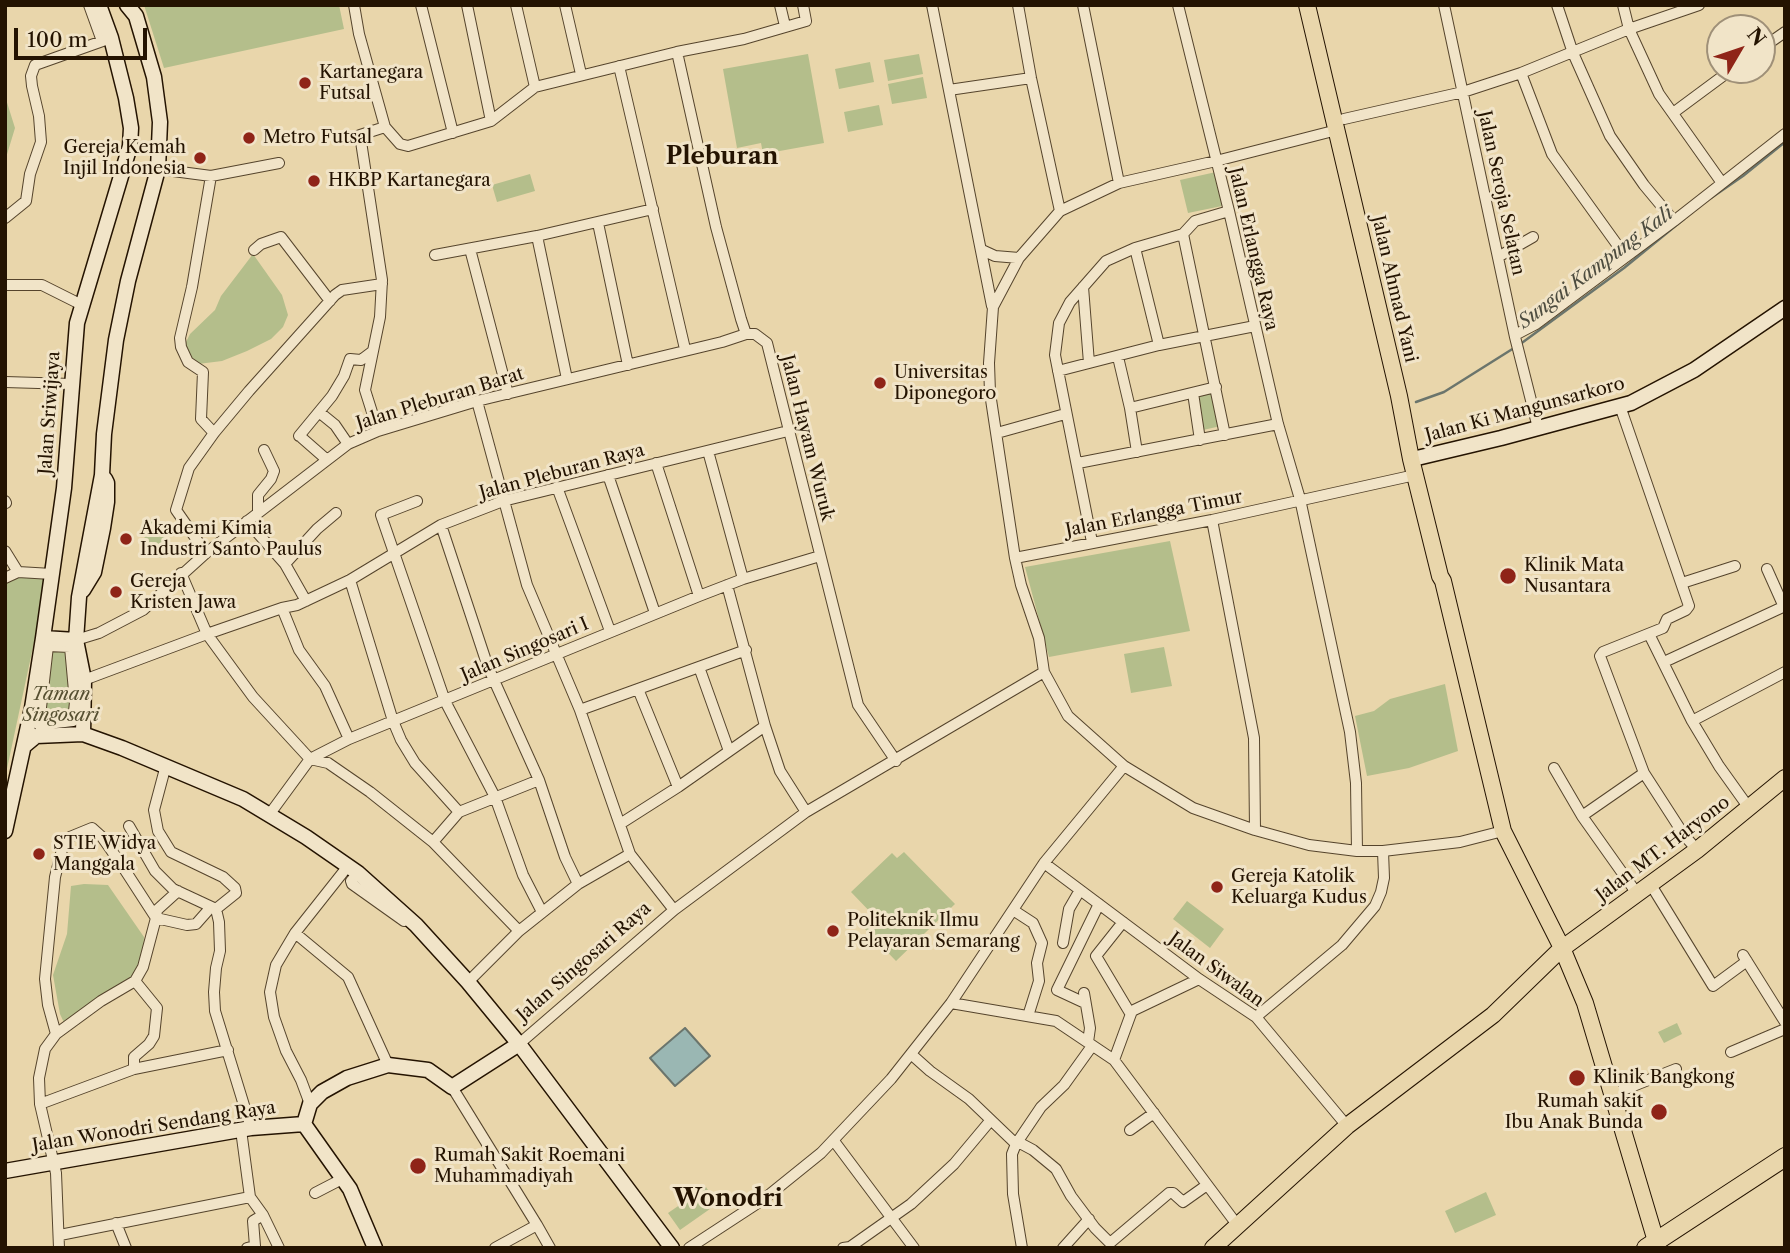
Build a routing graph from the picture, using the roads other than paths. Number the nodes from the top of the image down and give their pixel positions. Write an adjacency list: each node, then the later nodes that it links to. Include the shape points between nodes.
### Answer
1 (89, 5): 23 (street, Jalan Sriwijaya)
2 (99, 5): 23 (main road, Jalan Sriwijaya)
3 (127, 5): 42 (main road, via 136,16 154,77 160,122)
4 (354, 5): 37 (street)
5 (421, 5): 38 (street)
6 (467, 5): 35 (street)
7 (516, 5): 31 (street)
8 (565, 5): 28 (street)
9 (780, 5): 21 (street)
10 (803, 5): 21 (street, via 806,21)
11 (932, 5): 32 (street)
12 (1018, 5): 29 (street)
13 (1083, 5): 44 (street)
14 (1178, 5): 40 (street, Jalan Erlangga Raya)
15 (1307, 5): 36 (main road, Jalan Ahmad Yani)
16 (1317, 5): 36 (main road, Jalan Ahmad Yani)
17 (1444, 5): 33 (street, Jalan Seroja Selatan)
18 (1557, 5): 25 (street)
19 (1623, 5): 22 (street)
20 (1695, 6): 22 (street)
21 (785, 26): 24 (street)
22 (1629, 29): 25 (street); 34 (street)
23 (106, 40): 49 (street, via 35,65 31,76 41,142 26,201); 67 (main road, Jalan Sriwijaya, via 129,113 130,146)
24 (677, 52): 26 (street); 71 (street, via 716,227)
25 (1573, 53): 27 (street); 50 (street, via 1618,150)
26 (619, 66): 28 (street); 46 (street)
27 (1521, 73): 33 (street); 61 (street, via 1552,154)
28 (581, 74): 31 (street)
29 (1031, 78): 32 (street); 47 (street)
30 (1712, 84): 34 (street)
31 (535, 86): 35 (street)
32 (949, 90): 58 (street)
33 (1463, 92): 36 (street); 60 (street, Jalan Seroja Selatan)
34 (1673, 113): 45 (street)
35 (491, 121): 38 (street)
36 (1341, 124): 40 (street); 107 (main road, Jalan Ahmad Yani)
37 (384, 127): 38 (street, via 408,146); 63 (street, via 360,135)
38 (453, 134)
39 (1785, 134): 45 (street)
40 (1216, 161): 44 (street); 48 (street, Jalan Erlangga Raya)
41 (279, 163): 43 (street)
42 (158, 169): 43 (street); 144 (main road, via 116,340 102,475 79,597)
43 (211, 176): 96 (street, via 180,338 188,362 203,372 201,419)
44 (1119, 183): 47 (street)
45 (1722, 183): 50 (street)
46 (653, 209): 51 (street); 75 (street)
47 (1060, 211): 62 (street)
48 (1229, 211): 52 (street, via 1195,221); 70 (street, Jalan Erlangga Raya)
49 (5, 218)
50 (1674, 222): 61 (street)
51 (598, 223): 53 (street); 79 (street)
52 (1183, 234): 55 (street); 72 (street)
53 (537, 236): 56 (street); 81 (street)
54 (1533, 237): 60 (street)
55 (1136, 248): 65 (street, via 1106,261); 74 (street)
56 (470, 249): 59 (street); 86 (street)
57 (254, 250): 66 (street, via 281,237)
58 (982, 250): 62 (street); 68 (street)
59 (435, 255)
60 (1498, 257): 73 (street, Jalan Seroja Selatan)
61 (1626, 257): 73 (street)
62 (1019, 258): 68 (street)
63 (382, 284): 66 (street, via 342,290); 76 (street)
64 (5, 285): 67 (street, via 42,285)
65 (1083, 286): 78 (street); 80 (street, via 1059,323)
66 (330, 301): 96 (street)
67 (82, 305): 83 (main road, Jalan Sriwijaya)
68 (993, 307): 97 (street, via 990,383)
69 (1785, 309): 88 (main road, Jalan Ki Mangunsarkoro, via 1674,382)
70 (1255, 326): 72 (street); 92 (street, Jalan Erlangga Raya)
71 (746, 334): 75 (street, Jalan Pleburan Barat); 94 (street, Jalan Hayam Wuruk, via 755,334 767,343)
72 (1205, 336): 74 (street); 84 (street)
73 (1515, 337): 93 (street, Jalan Seroja Selatan)
74 (1159, 345): 77 (street)
75 (685, 349): 79 (street, Jalan Pleburan Barat)
76 (373, 351): 90 (street, via 361,360 350,359); 95 (street, via 365,390)
77 (1118, 357): 78 (street); 89 (street)
78 (1089, 363): 80 (street)
79 (628, 365): 81 (street, Jalan Pleburan Barat)
80 (1058, 371): 91 (street)
81 (567, 379): 86 (street, Jalan Pleburan Barat)
82 (5, 382): 83 (street)
83 (72, 384): 129 (main road, Jalan Sriwijaya)
84 (1216, 387): 85 (street); 98 (street)
85 (1193, 393): 89 (street); 99 (street)
86 (508, 394): 87 (street, Jalan Pleburan Barat)
87 (477, 401): 95 (street, Jalan Pleburan Barat); 112 (street)
88 (1620, 406): 93 (main road, Jalan Ki Mangunsarkoro); 133 (street)
89 (1130, 408): 103 (street)
90 (319, 412): 100 (street); 104 (street, via 301,437)
91 (1065, 414): 97 (street); 106 (street)
92 (1278, 424): 98 (street); 110 (street, Jalan Erlangga Raya)
93 (1538, 428): 107 (main road, Jalan Ki Mangunsarkoro)
94 (788, 431): 102 (street, Jalan Pleburan Raya); 122 (street, Jalan Hayam Wuruk)
95 (378, 432): 100 (street, Jalan Pleburan Barat)
96 (214, 433): 121 (street, via 189,468 176,507)
97 (997, 433): 123 (street)
98 (1226, 435): 99 (street)
99 (1200, 440): 103 (street)
100 (348, 444): 104 (street, Jalan Pleburan Barat)
101 (264, 450): 113 (street, via 274,471 258,495)
102 (708, 451): 105 (street, Jalan Pleburan Raya); 131 (street)
103 (1137, 452): 106 (street)
104 (326, 459): 113 (street, Jalan Pleburan Barat)
105 (656, 463): 108 (street, Jalan Pleburan Raya); 135 (street)
106 (1078, 463): 118 (street)
107 (1416, 466): 110 (street, Jalan Erlangga Timur); 183 (main road, Jalan Ahmad Yani)
108 (608, 475): 109 (street, Jalan Pleburan Raya); 139 (street)
109 (558, 487): 112 (street, Jalan Pleburan Raya); 140 (street)
110 (1300, 499): 115 (street, Jalan Erlangga Timur); 186 (street, Jalan Erlangga Raya, via 1350,732)
111 (417, 501): 120 (street, via 381,515)
112 (503, 501): 117 (street, Jalan Pleburan Raya); 146 (street, via 527,585)
113 (258, 513): 116 (street, Jalan Pleburan Barat)
114 (336, 513): 124 (street)
115 (1212, 520): 118 (street, Jalan Erlangga Timur); 181 (street, via 1254,738)
116 (247, 521): 121 (street, Jalan Pleburan Barat); 124 (street)
117 (441, 525): 120 (street, Jalan Pleburan Raya); 152 (street)
118 (1092, 542): 123 (street, Jalan Erlangga Timur)
119 (5, 551): 127 (street)
120 (395, 553): 132 (street, Jalan Pleburan Raya); 154 (street)
121 (206, 554): 128 (street, Jalan Pleburan Barat)
122 (820, 556): 131 (street, Jalan Singosari I); 165 (street, Jalan Hayam Wuruk, via 858,705)
123 (1015, 558): 149 (street, via 1039,638)
124 (285, 564): 136 (street)
125 (1735, 566): 133 (street)
126 (1767, 569): 137 (street)
127 (18, 572): 129 (street); 130 (street)
128 (181, 573): 141 (street); 144 (street, Jalan Pleburan Barat, via 144,610)
129 (52, 574): 143 (main road, Jalan Sriwijaya)
130 (5, 578)
131 (743, 579): 134 (street, Jalan Singosari I)
132 (350, 580): 136 (street, Jalan Pleburan Raya); 157 (street)
133 (1682, 583): 142 (street, via 1688,609)
134 (727, 585): 135 (street, Jalan Singosari I); 145 (street)
135 (698, 596): 139 (street, Jalan Singosari I)
136 (306, 601): 138 (street, Jalan Pleburan Raya)
137 (1784, 606): 147 (street)
138 (282, 608): 141 (street, Jalan Pleburan Raya); 162 (street, via 299,650 325,685)
139 (655, 613): 140 (street, Jalan Singosari I)
140 (610, 631): 146 (street, Jalan Singosari I)
141 (207, 634): 151 (street, Jalan Pleburan Raya); 164 (street, via 253,697)
142 (1649, 634): 147 (street); 169 (street, via 1600,656)
143 (43, 638): 144 (main road); 160 (main road, Jalan Sriwijaya)
144 (76, 640): 151 (main road)
145 (746, 650): 148 (street); 159 (street)
146 (555, 653): 152 (street, Jalan Singosari I); 155 (street)
147 (1664, 662): 158 (street)
148 (699, 667): 153 (street); 163 (street)
149 (1044, 672): 165 (street, Jalan Singosari Raya); 167 (street, via 1068,716)
150 (1785, 672): 158 (street)
151 (84, 680): 161 (main road)
152 (493, 680): 154 (street, Jalan Singosari I); 171 (street)
153 (639, 689): 155 (street); 172 (street)
154 (445, 701): 157 (street, Jalan Singosari I); 173 (street)
155 (580, 710): 179 (street)
156 (73, 721): 156 (street, via 70,647 48,646 39,725)
157 (393, 721): 162 (street, Jalan Singosari I); 176 (street, via 407,752)
158 (1692, 721): 174 (street)
159 (765, 726): 163 (street); 175 (street, via 780,771)
160 (31, 733): 161 (main road, Jalan Singosari Raya); 182 (main road)
161 (83, 734): 166 (main road, Jalan Singosari Raya)
162 (349, 739): 164 (street, Jalan Singosari I)
163 (729, 751): 172 (street)
164 (310, 760): 177 (street, Jalan Singosari I); 184 (street, via 328,763)
165 (896, 761): 175 (street, Jalan Singosari Raya)
166 (166, 765): 177 (main road, Jalan Singosari Raya, via 243,799); 196 (street, via 153,810 158,831 171,852 223,877 235,888 236,893)
167 (1124, 766): 181 (street, via 1193,808); 189 (street)
168 (1554, 768): 178 (street)
169 (1644, 773): 178 (street); 185 (street)
170 (1785, 778): 174 (main road, Jalan MT. Haryono)
171 (539, 780): 173 (street); 191 (street)
172 (678, 787): 179 (street)
173 (495, 797): 176 (street); 199 (street, via 523,875)
174 (1749, 808): 185 (main road, Jalan MT. Haryono)
175 (806, 812): 197 (street, Jalan Singosari Raya)
176 (459, 813): 184 (street)
177 (269, 816): 190 (main road, Jalan Singosari Raya)
178 (1582, 816): 193 (street)
179 (620, 824): 188 (street)
180 (129, 826): 194 (street, via 155,871)
181 (1255, 830): 186 (street, via 1310,845)
182 (5, 831)
183 (1504, 833): 187 (street); 205 (main road, Jalan Ahmad Yani)
184 (433, 842): 202 (street)
185 (1697, 850): 193 (main road, Jalan MT. Haryono)
186 (1357, 851): 187 (street)
187 (1383, 851): 212 (street, via 1384,878 1375,906 1342,945)
188 (631, 854): 191 (street); 197 (street)
189 (1044, 863): 192 (street, Jalan Siwalan); 198 (street)
190 (353, 870): 203 (street); 208 (main road, Jalan Singosari Raya, via 416,925); 216 (street, via 352,884 409,925 512,1043)
191 (578, 884): 199 (street)
192 (1080, 890): 195 (street, Jalan Siwalan); 204 (street, via 1069,909)
193 (1644, 890): 205 (main road, Jalan MT. Haryono); 213 (street, via 1713,986 1745,958)
194 (178, 891): 196 (street); 200 (street, via 157,910)
195 (1099, 904): 201 (street, Jalan Siwalan); 217 (street, via 1057,990 1084,998)
196 (214, 908): 200 (street, via 196,924); 218 (street, via 220,951 215,1011)
197 (674, 910): 216 (street, Jalan Singosari Raya)
198 (1013, 910): 209 (street); 211 (street, via 1033,923 1042,943 1039,981)
199 (542, 912): 202 (street)
200 (156, 918): 207 (street); 215 (street, via 92,828 64,842 55,877 45,979)
201 (1123, 922): 206 (street, Jalan Siwalan); 210 (street, via 1097,957)
202 (519, 931): 208 (street)
203 (295, 933): 222 (street, via 348,977); 228 (street, via 276,965 270,992 286,1051)
204 (1063, 943)
205 (1562, 948): 226 (main road, Jalan Ahmad Yani); 232 (main road, Jalan MT. Haryono, via 1493,1015)
206 (1199, 979): 210 (street); 212 (street, Jalan Siwalan)
207 (135, 981): 215 (street); 223 (street, via 157,1008 154,1036 134,1057)
208 (468, 982): 216 (main road, Jalan Singosari Raya)
209 (951, 1003): 211 (street); 220 (street)
210 (1130, 1013): 221 (street)
211 (1028, 1016): 217 (street, via 1056,1021)
212 (1256, 1017): 232 (street, Jalan Siwalan)
213 (1785, 1022)
214 (1785, 1029): 219 (street)
215 (56, 1034): 227 (street, via 45,1049)
216 (518, 1043): 225 (main road); 259 (main road)
217 (1090, 1044): 221 (street); 236 (street, via 1065,1085 1041,1107)
218 (228, 1050): 223 (street); 233 (street)
219 (1731, 1052)
220 (912, 1054): 230 (street); 235 (street)
221 (1114, 1060): 229 (street)
222 (388, 1065): 225 (main road, via 428,1070); 228 (main road, via 347,1078)
223 (134, 1069): 227 (street)
224 (1676, 1069): 226 (street)
225 (452, 1087): 248 (street)
226 (1614, 1094): 251 (main road, Jalan Ahmad Yani)
227 (40, 1104): 238 (street)
228 (310, 1104): 231 (main road)
229 (1154, 1112): 234 (street); 241 (street)
230 (990, 1121): 236 (street); 245 (street, via 954,1164)
231 (304, 1124): 233 (main road, Jalan Wonodri Sendang Raya); 240 (main road)
232 (1347, 1126): 249 (main road, Jalan MT. Haryono)
233 (246, 1129): 238 (main road, Jalan Wonodri Sendang Raya); 243 (street)
234 (1130, 1130)
235 (834, 1141): 245 (street); 260 (street, via 764,1199)
236 (1017, 1143): 246 (street, via 1049,1161); 263 (street, via 1012,1154 1013,1195)
237 (1785, 1157): 251 (highway)
238 (54, 1163): 239 (main road, Jalan Wonodri Sendang Raya); 250 (street)
239 (5, 1171)
240 (344, 1178): 242 (street); 256 (main road)
241 (1208, 1185): 246 (street, via 1183,1202 1170,1193 1112,1243); 249 (street)
242 (315, 1193)
243 (250, 1197): 244 (street); 247 (street)
244 (263, 1215): 252 (street, via 253,1221); 255 (street)
245 (892, 1218): 261 (street); 262 (street)
246 (1088, 1219): 264 (street)
247 (116, 1223): 250 (street); 254 (street)
248 (537, 1225): 257 (street); 258 (street)
249 (1238, 1226): 265 (main road, Jalan MT. Haryono)
250 (60, 1235): 253 (street)
251 (1654, 1246)
252 (253, 1247)
253 (58, 1248)
254 (126, 1248)
255 (278, 1248)
256 (375, 1248)
257 (495, 1248)
258 (550, 1248)
259 (672, 1248)
260 (689, 1248)
261 (843, 1248)
262 (914, 1248)
263 (1022, 1248)
264 (1063, 1248)
265 (1213, 1248)

